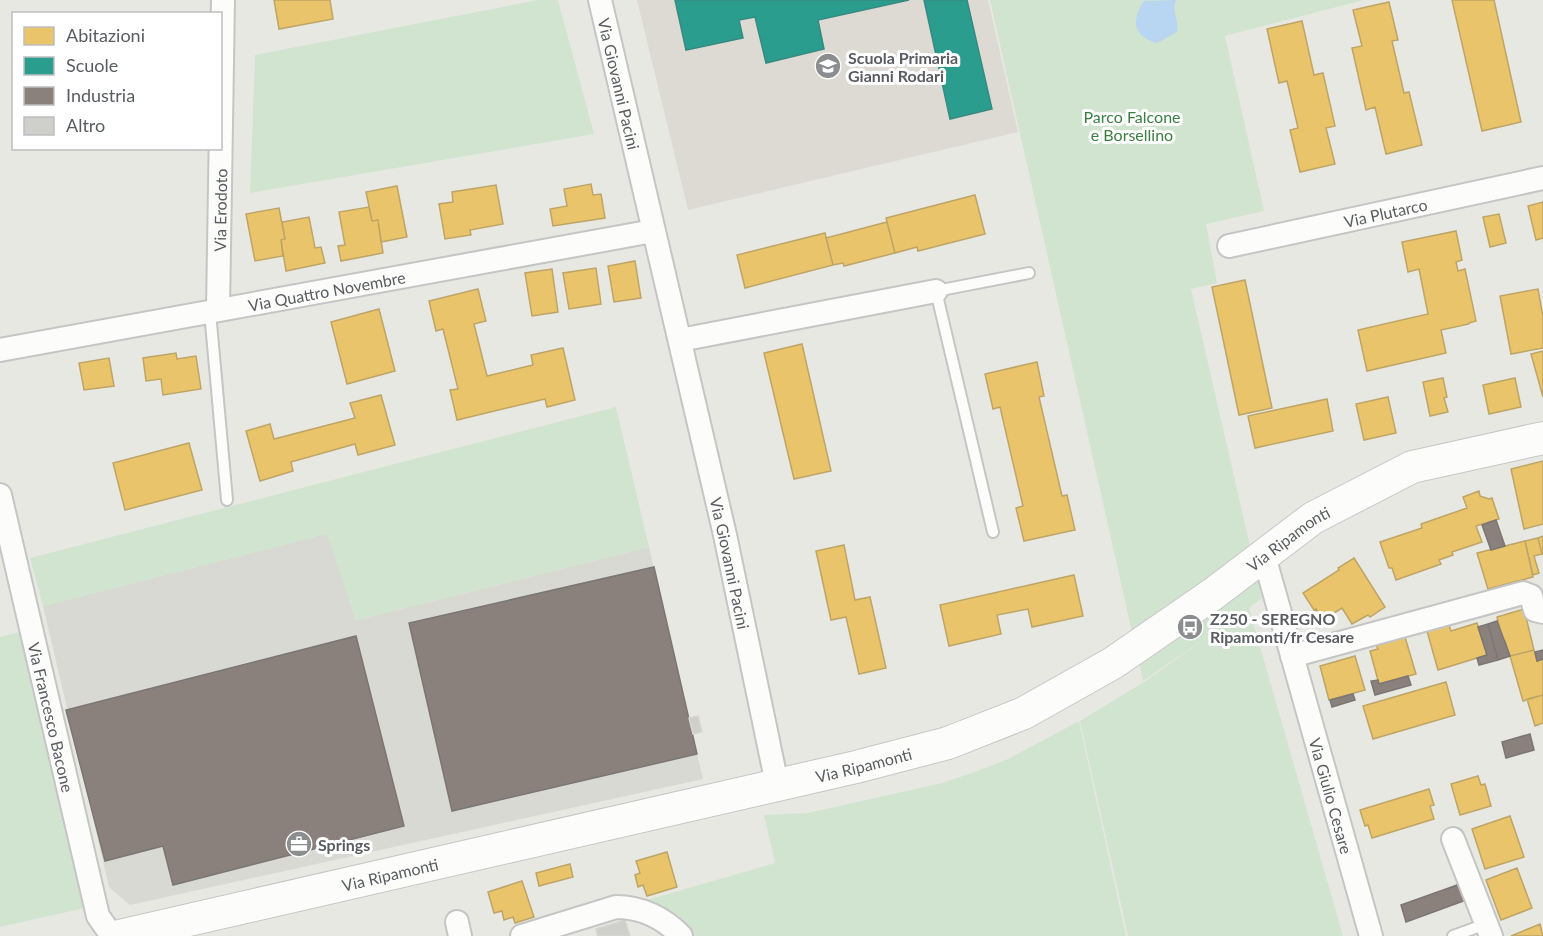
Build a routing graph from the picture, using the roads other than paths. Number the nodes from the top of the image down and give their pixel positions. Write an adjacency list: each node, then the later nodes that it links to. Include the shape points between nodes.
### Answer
1 (223, 0): 3 (street, Via Erodoto)
2 (600, 0): 6 (street, Via Giovanni Pacini)
3 (222, 35)
4 (219, 150): 10 (street, Via Erodoto)
5 (1543, 178): 7 (street, Via Plutarco)
6 (653, 231): 10 (street, Via Quattro Novembre); 11 (street, Via Giovanni Pacini)
7 (1229, 246)
8 (1029, 273): 9 (lane)
9 (936, 291): 11 (street); 16 (lane)
10 (214, 311): 12 (street, Via Quattro Novembre); 15 (lane)
11 (680, 340): 20 (street, Via Giovanni Pacini)
12 (0, 350)
13 (1543, 438): 17 (street, Via Ripamonti, via 1412,467 1313,518)
14 (0, 495): 23 (street, Via Francesco Bacone, via 98,916)
15 (227, 500)
16 (993, 532)
17 (1264, 556): 19 (street, Via Giulio Cesare); 20 (street, Via Ripamonti, via 1113,663 1024,713 948,743)
18 (1543, 612): 19 (street, via 1535,610 1531,596 1523,593)
19 (1292, 656): 27 (street, Via Giulio Cesare)
20 (777, 784): 24 (street, Via Ripamonti)
21 (1453, 839): 22 (street)
22 (1489, 930): 28 (lane)
23 (112, 936)
24 (119, 936)
25 (522, 936): 26 (street, via 625,907 651,914)
26 (681, 936)
27 (1371, 936)
28 (1453, 936)

